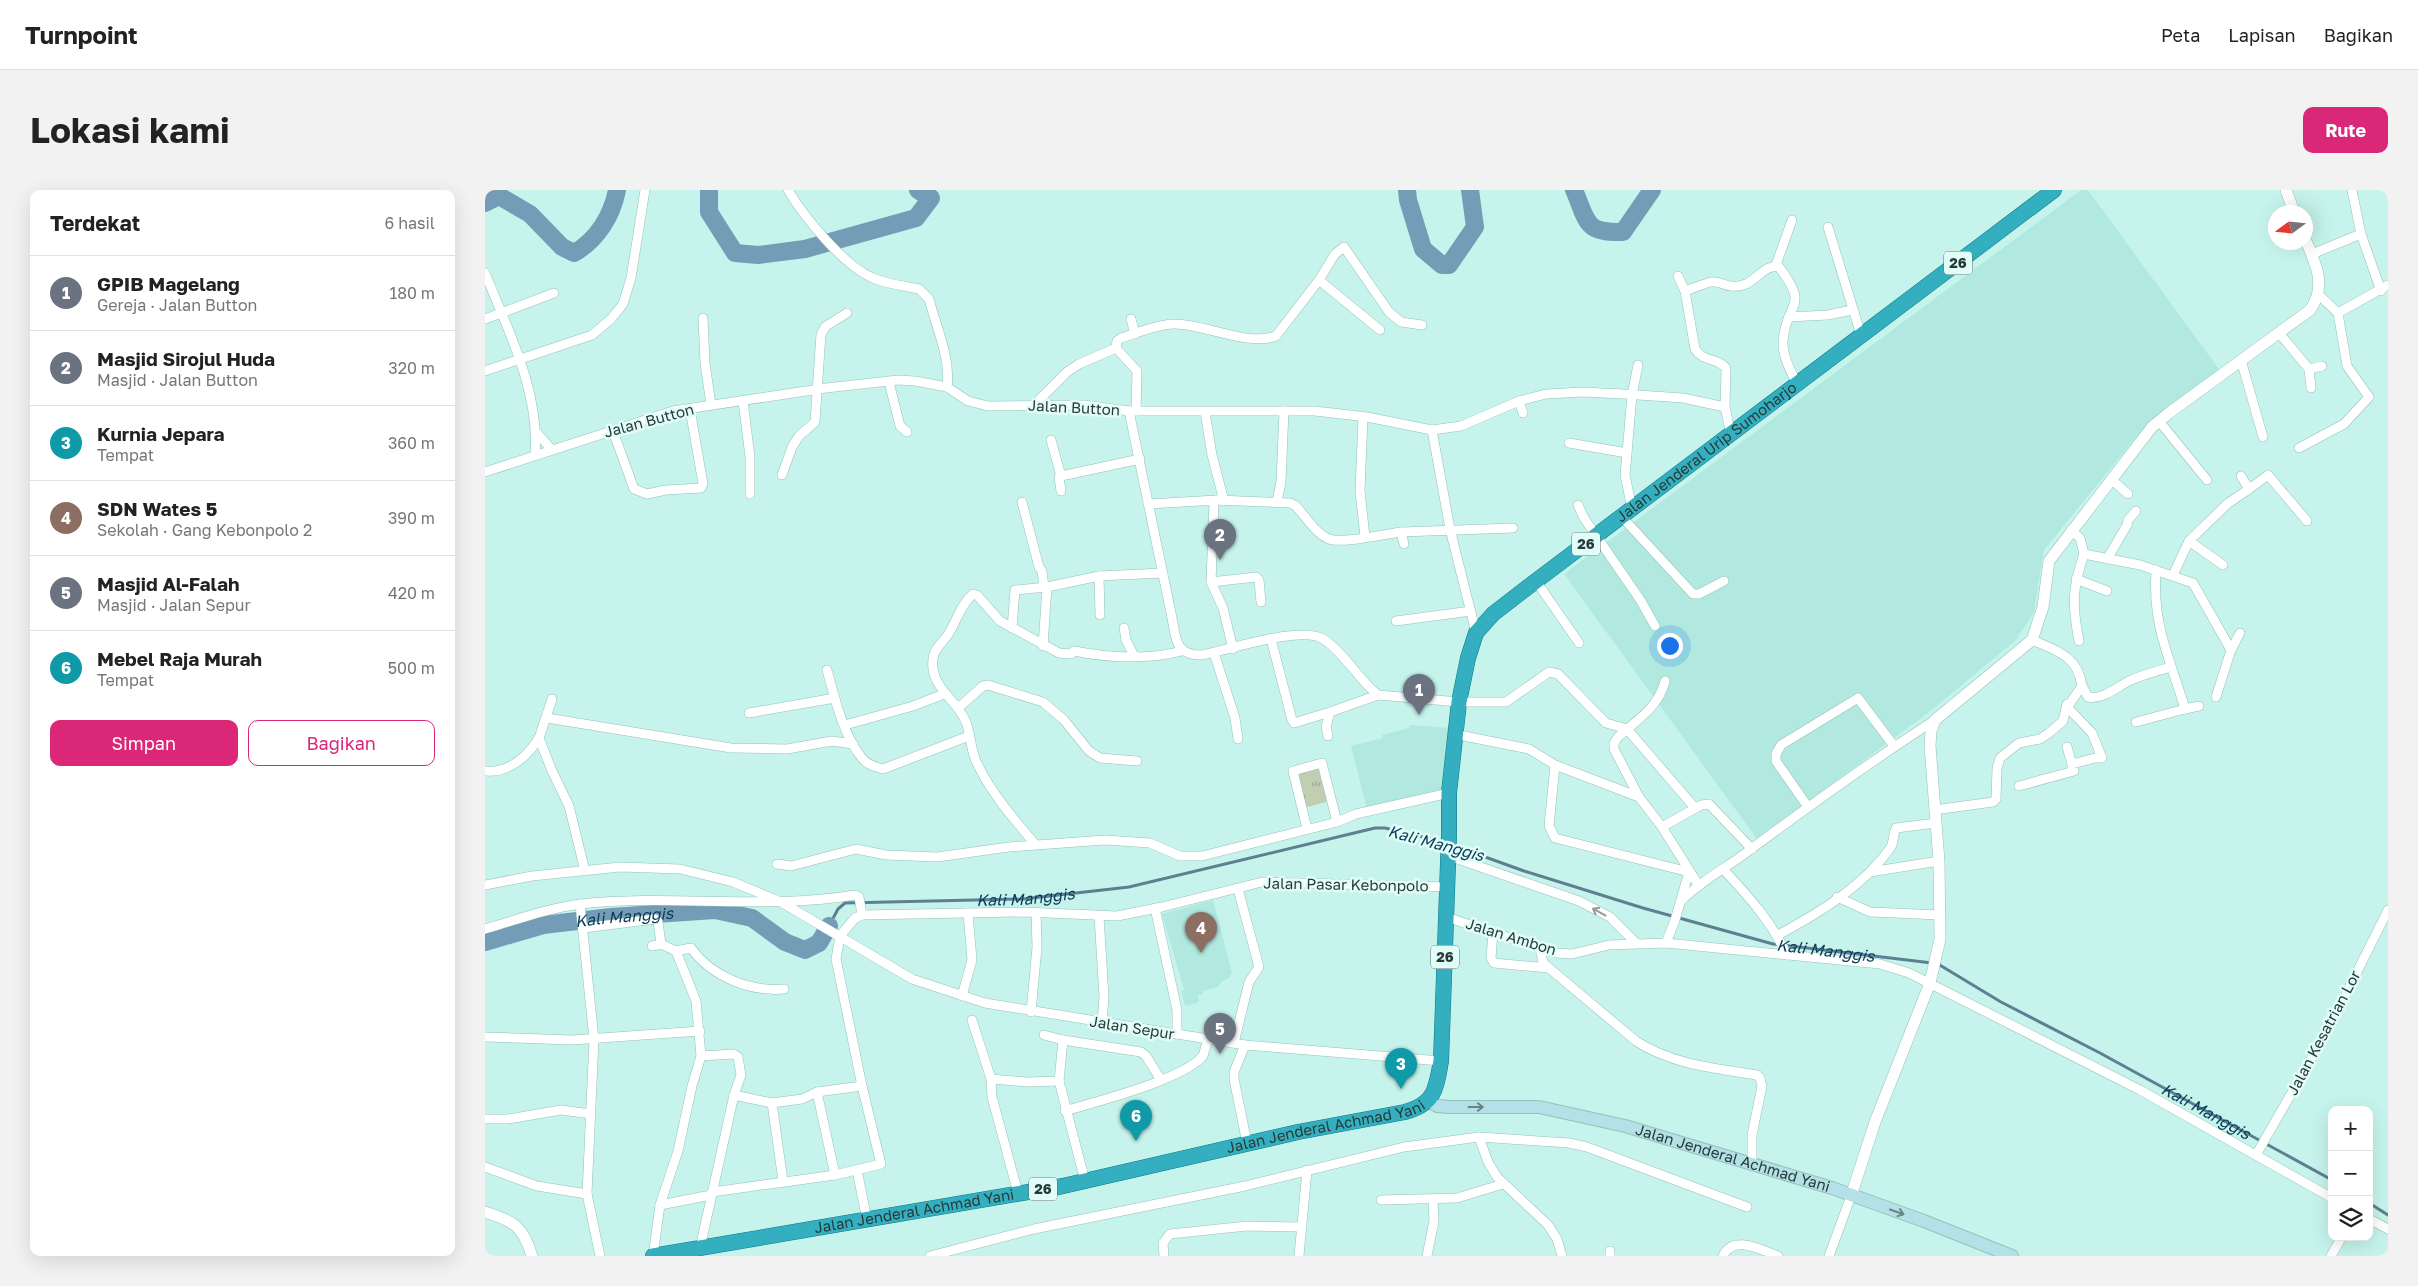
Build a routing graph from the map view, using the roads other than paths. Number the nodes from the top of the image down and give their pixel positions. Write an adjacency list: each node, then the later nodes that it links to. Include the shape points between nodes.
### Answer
1 (645, 190): 35 (street, via 631,278 623,304 592,335)
2 (788, 190): 42 (street, via 811,224 841,256 874,279 919,289 925,294 945,356 949,375)
3 (2054, 190): 32 (highway, Jalan Jenderal Urip Sumoharjo / 26)
4 (2285, 190): 6 (street)
5 (2353, 190): 9 (street)
6 (2292, 205)
7 (1792, 220): 12 (street)
8 (1828, 226): 20 (street)
9 (2361, 234): 11 (street); 16 (street)
10 (2310, 250): 11 (street)
11 (2312, 254): 19 (street, via 2320,281)
12 (1776, 265): 17 (street, via 1741,286 1728,287 1713,282); 24 (street, via 1795,292 1797,301)
13 (485, 273): 23 (street)
14 (1678, 276): 17 (street)
15 (1319, 280): 28 (street, via 1335,254 1344,247 1389,312 1401,322); 29 (street); 31 (street, via 1276,336 1268,339 1172,324)
16 (2385, 288): 22 (street)
17 (1685, 291): 50 (street, via 1695,349 1699,356 1726,368)
18 (554, 293): 23 (street)
19 (2318, 294): 22 (street); 30 (street, via 2309,310)
20 (1852, 310): 24 (street, via 1827,315); 32 (street)
21 (847, 313): 44 (street, via 826,326 821,334)
22 (2338, 313): 66 (street, via 2347,366 2369,398 2344,424)
23 (501, 314): 26 (street); 35 (street)
24 (1789, 316): 41 (street, via 1783,341)
25 (703, 318): 49 (street)
26 (485, 319)
27 (1131, 319): 31 (street)
28 (1422, 325)
29 (1380, 330)
30 (2279, 333): 34 (street); 38 (street)
31 (1135, 334): 33 (street, via 1121,338)
32 (1861, 335): 41 (highway, Jalan Jenderal Urip Sumoharjo / 26)
33 (1116, 348): 48 (street, via 1067,372); 52 (street, via 1137,371)
34 (2241, 360): 57 (street); 63 (street)
35 (519, 361): 39 (street); 61 (street)
36 (1638, 365): 45 (street)
37 (2322, 366): 38 (street)
38 (2309, 369): 43 (street)
39 (485, 371)
40 (889, 382): 42 (street, Jalan Button, via 907,380); 44 (street, Jalan Button); 60 (street, via 900,426)
41 (1797, 384): 62 (highway, Jalan Jenderal Urip Sumoharjo / 26)
42 (947, 387): 48 (street, Jalan Button, via 979,405)
43 (2311, 388)
44 (816, 390): 46 (street, Jalan Button); 72 (street, via 815,422 792,447)
45 (1632, 395): 47 (street, via 1583,392 1546,394); 50 (street, via 1683,398); 68 (street)
46 (743, 400): 49 (street, Jalan Button); 79 (street, via 750,456)
47 (1519, 401): 55 (street); 58 (street, via 1461,426)
48 (1035, 404): 52 (street, Jalan Button)
49 (711, 406): 51 (street, Jalan Button)
50 (1725, 406): 62 (street)
51 (691, 408): 59 (street, Jalan Button); 59 (street, via 701,488 647,494 634,489)
52 (1132, 411): 54 (street); 70 (street, Jalan Button)
53 (1284, 411): 54 (street); 56 (street); 83 (street)
54 (1205, 412): 81 (street)
55 (1523, 413)
56 (1363, 417): 58 (street); 94 (street, via 1360,491)
57 (2159, 421): 75 (street); 76 (street)
58 (1432, 430): 90 (street)
59 (613, 431): 67 (street, Jalan Button)
60 (907, 432)
61 (537, 433): 67 (street); 69 (street)
62 (1731, 435): 87 (highway, Jalan Jenderal Urip Sumoharjo / 26)
63 (2263, 437)
64 (1051, 440): 73 (street)
65 (1569, 443): 68 (street)
66 (2299, 448)
67 (552, 450): 69 (street, Jalan Button)
68 (1627, 453): 87 (street)
69 (535, 455): 71 (street, Jalan Button)
70 (1140, 459): 73 (street); 84 (street, Jalan Button)
71 (485, 472)
72 (782, 475)
73 (1061, 476): 78 (street)
74 (2241, 476): 77 (street)
75 (2112, 480): 80 (street); 91 (street)
76 (2207, 480)
77 (2249, 489): 88 (street, via 2269,475); 95 (street, via 2227,504)
78 (1061, 491)
79 (750, 494)
80 (2128, 494)
81 (1221, 500): 83 (street); 84 (street); 106 (street, via 1213,504)
82 (1022, 502): 108 (street)
83 (1277, 502): 94 (street, via 1296,506 1330,540)
84 (1148, 504): 101 (street, Jalan Button)
85 (1578, 505): 93 (street)
86 (2136, 511): 98 (street)
87 (1627, 513): 93 (highway, Jalan Jenderal Urip Sumoharjo / 26); 107 (street, via 1688,591 1699,594)
88 (2307, 521)
89 (1513, 528): 90 (street)
90 (1450, 529): 92 (street); 111 (street)
91 (2071, 530): 97 (street, via 2080,538); 120 (street, via 2049,561 2043,607)
92 (1401, 532): 94 (street); 96 (street)
93 (1598, 535): 105 (highway, Jalan Jenderal Urip Sumoharjo / 26); 114 (street)
94 (1365, 537)
95 (2189, 541): 99 (street); 102 (street)
96 (1404, 544)
97 (2084, 554): 98 (street); 104 (street)
98 (2107, 559): 100 (street)
99 (2223, 565)
100 (2156, 570): 102 (street); 129 (street, via 2157,622)
101 (1163, 573): 103 (street); 126 (street, Jalan Button)
102 (2173, 575): 125 (street, via 2193,583)
103 (1099, 576): 108 (street); 112 (street)
104 (2076, 579): 109 (street); 121 (street, via 2073,608)
105 (1537, 581): 118 (highway, Jalan Jenderal Urip Sumoharjo / 26, via 1493,614); 122 (street)
106 (1211, 582): 110 (street, via 1256,578 1259,580); 124 (street, via 1223,608)
107 (1724, 582)
108 (1045, 587): 115 (street, via 1015,590); 123 (street)
109 (2107, 592)
110 (1261, 602)
111 (1471, 611): 113 (street); 118 (street)
112 (1100, 615)
113 (1396, 621)
114 (1655, 626)
115 (1012, 628): 123 (street); 133 (street, via 995,616 977,595 970,596 934,655 933,668)
116 (1123, 628): 128 (street)
117 (2240, 632): 125 (street)
118 (1476, 633): 138 (highway, Jalan Jenderal Urip Sumoharjo / 26, via 1467,658)
119 (1271, 639): 124 (street); 134 (street, via 1300,634 1319,636); 142 (street, via 1294,723)
120 (2032, 640): 132 (street, via 2072,660); 146 (street)
121 (2079, 641)
122 (1579, 643)
123 (1043, 646): 128 (street, via 1064,654 1074,651)
124 (1233, 649): 127 (street)
125 (2231, 650): 135 (street)
126 (1182, 651): 127 (street, via 1191,655); 128 (street)
127 (1214, 653): 155 (street, via 1235,718)
128 (1134, 656)
129 (2171, 667): 132 (street, via 2094,697 2087,695); 141 (street)
130 (827, 670): 136 (street)
131 (1665, 681): 149 (street, via 1657,702)
132 (2082, 685): 144 (street, via 2068,706); 169 (street, via 2066,705 2063,721 2040,739 2019,743 2000,758 1993,802)
133 (944, 694): 140 (street); 148 (street)
134 (1378, 695): 138 (street); 142 (street)
135 (2216, 697)
136 (835, 698): 143 (street); 148 (street)
137 (552, 699): 145 (street)
138 (1459, 702): 149 (street, via 1505,702 1549,672 1558,674 1606,723); 151 (highway, Jalan Jenderal Urip Sumoharjo / 26)
139 (2199, 706): 141 (street)
140 (958, 708): 152 (street, via 966,721); 160 (street, via 983,686 1005,690 1038,700 1049,707 1095,755 1109,760)
141 (2185, 709): 147 (street)
142 (1330, 712): 153 (street, via 1326,726)
143 (749, 713)
144 (2074, 714): 150 (street); 161 (street, via 2092,733 2102,758)
145 (547, 718): 154 (street); 156 (street, via 731,748 787,749)
146 (1935, 720): 158 (street); 169 (street, via 1930,746)
147 (2136, 722)
148 (846, 727): 156 (street); 157 (street)
149 (1627, 729): 166 (street, via 1618,736 1614,749); 168 (street)
150 (2058, 732)
151 (1454, 734): 162 (street, via 1529,749); 165 (highway, Jalan Jenderal Urip Sumoharjo / 26)
152 (969, 736): 157 (street, via 883,769 863,760); 174 (street, via 975,760 1001,804)
153 (1328, 736)
154 (539, 738): 163 (street, via 517,763 502,770); 180 (street, via 569,806)
155 (1238, 738)
156 (832, 741): 157 (street)
157 (853, 744)
158 (1894, 746): 167 (street); 167 (street, via 1858,698 1781,745 1776,761)
159 (2067, 747): 161 (street)
160 (1137, 761)
161 (2072, 764): 164 (street, via 2074,771)
162 (1555, 765): 166 (street); 181 (street, via 1549,826 1555,838)
163 (485, 771)
164 (2019, 786)
165 (1449, 793): 170 (street, via 1356,814); 176 (highway, Jalan Jenderal Urip Sumoharjo / 26)
166 (1639, 797): 172 (street)
167 (1808, 807): 175 (street)
168 (1695, 808): 172 (street); 175 (street, via 1712,804)
169 (1935, 810): 171 (street)
170 (1337, 822): 173 (street); 173 (street, via 1321,763 1293,771)
171 (1936, 824): 177 (street); 182 (street, via 1896,828 1893,844)
172 (1662, 827): 181 (street)
173 (1307, 829): 174 (street, via 1202,856 1180,856 1150,843 1105,840)
174 (1035, 844): 178 (street, via 937,857 886,855 856,849 791,866)
175 (1752, 849): 179 (street)
176 (1449, 854): 185 (highway, Jalan Jenderal Urip Sumoharjo / 26); 204 (street, one-way to 176, via 1609,917 1579,901)
177 (1939, 861): 182 (street); 196 (street)
178 (777, 864)
179 (1724, 870): 184 (street); 203 (street, via 1760,908)
180 (585, 871): 183 (street, Jalan Sepur); 188 (street, Jalan Sepur, via 620,867 680,869 733,882)
181 (1689, 872): 184 (street); 189 (street)
182 (1870, 872): 187 (street)
183 (485, 885)
184 (1699, 886): 189 (street)
185 (1447, 887): 186 (street, Jalan Pasar Kebonpolo, via 1286,881 1262,882); 198 (highway, Jalan Jenderal Urip Sumoharjo / 26)
186 (1238, 889): 191 (street, Jalan Pasar Kebonpolo); 223 (street, via 1259,968 1249,982)
187 (1837, 897): 196 (street, via 1870,912); 203 (street)
188 (781, 902): 190 (street, via 667,900); 194 (street, via 855,895); 202 (street, Jalan Sepur)
189 (1681, 902): 205 (street)
190 (581, 906): 199 (street); 200 (street, via 543,912)
191 (1155, 908): 197 (street, Jalan Pasar Kebonpolo, via 1117,916); 217 (street, via 1177,1010)
192 (2388, 910): 240 (street, Jalan Kesatrian Lor, via 2330,1026)
193 (1036, 912): 195 (street, Jalan Pasar Kebonpolo); 197 (street, Jalan Pasar Kebonpolo); 213 (street, via 1037,957)
194 (862, 913): 195 (street, Jalan Pasar Kebonpolo); 202 (street)
195 (969, 913): 212 (street, via 972,960)
196 (1940, 915): 210 (street, via 1940,939)
197 (1099, 916): 215 (street, via 1104,997)
198 (1446, 916): 201 (street, Jalan Ambon); 226 (highway, Jalan Jenderal Urip Sumoharjo / 26)
199 (584, 926): 207 (street, via 655,919 658,922 657,945); 220 (street)
200 (485, 929)
201 (1493, 932): 206 (street, Jalan Ambon); 209 (street, via 1491,958 1494,963)
202 (836, 935): 212 (street, Jalan Sepur, via 912,979); 230 (street, via 836,959)
203 (1780, 939): 208 (street)
204 (1636, 943): 205 (street, Jalan Ambon); 206 (street, Jalan Ambon, via 1609,945 1572,954)
205 (1666, 943): 208 (street, Jalan Ambon)
206 (1540, 948): 209 (street, via 1543,963)
207 (676, 951): 211 (street, via 691,948 701,962 749,988); 216 (street, via 696,1001)
208 (1786, 953): 210 (street, Jalan Ambon, via 1880,964)
209 (1550, 968): 241 (street, via 1651,1051 1689,1064 1761,1078 1752,1135)
210 (1930, 983): 240 (street, Jalan Ambon, via 2140,1090); 252 (street, via 1875,1122)
211 (784, 989)
212 (961, 996): 213 (street, Jalan Sepur)
213 (1031, 1012): 215 (street, Jalan Sepur)
214 (973, 1020): 227 (street)
215 (1102, 1023): 217 (street, Jalan Sepur)
216 (700, 1031): 220 (street); 225 (street)
217 (1177, 1034): 221 (street, Jalan Sepur)
218 (1044, 1035): 222 (street)
219 (485, 1037): 220 (street)
220 (594, 1039): 236 (street)
221 (1208, 1039): 223 (street, Jalan Sepur); 228 (street, via 1200,1059)
222 (1063, 1040): 228 (street, via 1141,1052); 229 (street)
223 (1234, 1043): 224 (street, Jalan Sepur)
224 (1245, 1045): 226 (street, Jalan Sepur); 239 (street, via 1234,1079)
225 (701, 1056): 232 (street, via 734,1054 738,1057 741,1075); 256 (street, via 678,1151)
226 (1441, 1061): 233 (highway, Jalan Jenderal Urip Sumoharjo / 26, via 1437,1085)
227 (991, 1079): 229 (street); 249 (street, via 992,1097)
228 (1161, 1080): 235 (street)
229 (1059, 1081): 235 (street)
230 (862, 1086): 231 (street); 243 (street, via 881,1164)
231 (817, 1092): 234 (street, via 802,1099); 245 (street)
232 (735, 1095): 234 (street); 251 (street)
233 (1429, 1101): 239 (highway, Jalan Jenderal Achmad Yani / 26, via 1405,1112); 241 (main road, Jalan Jenderal Achmad Yani, one-way to 241, via 1450,1108 1539,1107 1563,1111)
234 (772, 1103): 246 (street)
235 (1065, 1111): 247 (street)
236 (591, 1114): 237 (street, via 561,1110 507,1119); 250 (street)
237 (485, 1119)
238 (1479, 1137): 244 (street, via 1403,1147); 248 (street, via 1488,1162); 257 (street, via 1569,1142)
239 (1247, 1143): 247 (highway, Jalan Jenderal Achmad Yani / 26)
240 (2256, 1155): 253 (street, Jalan Ambon)
241 (1752, 1164): 252 (main road, Jalan Jenderal Achmad Yani)
242 (485, 1167): 250 (street, via 537,1186)
243 (857, 1170): 245 (street); 259 (street)
244 (1307, 1170): 261 (street); 268 (street)
245 (835, 1174): 246 (street)
246 (783, 1181): 251 (street)
247 (1085, 1181): 249 (highway, Jalan Jenderal Achmad Yani / 26)
248 (1503, 1184): 254 (street, via 1457,1198); 272 (street, via 1548,1225 1557,1239)
249 (1018, 1193): 259 (highway, Jalan Jenderal Achmad Yani / 26)
250 (587, 1194): 266 (street)
251 (712, 1194): 256 (street); 264 (street)
252 (1851, 1196): 275 (street); 276 (main road, Jalan Jenderal Achmad Yani, one-way to 276)
253 (2328, 1196)
254 (1433, 1199): 255 (street); 271 (street, via 1434,1220)
255 (1381, 1200)
256 (660, 1205): 267 (street)
257 (1747, 1207)
258 (485, 1212): 265 (street, via 508,1219 519,1227)
259 (867, 1220): 264 (highway, Jalan Jenderal Achmad Yani / 26)
260 (2373, 1221): 262 (street)
261 (1303, 1227): 269 (street, via 1247,1226 1170,1234 1163,1243); 270 (street)
262 (2388, 1229)
263 (2340, 1241): 277 (street)
264 (701, 1252): 267 (highway, Jalan Jenderal Achmad Yani / 26)
265 (532, 1256)
266 (600, 1256)
267 (653, 1256)
268 (930, 1256)
269 (1164, 1256)
270 (1299, 1256)
271 (1427, 1256)
272 (1561, 1256)
273 (1723, 1256): 274 (street, via 1729,1247 1737,1244)
274 (1778, 1256)
275 (1829, 1256)
276 (2012, 1256)
277 (2331, 1256)

